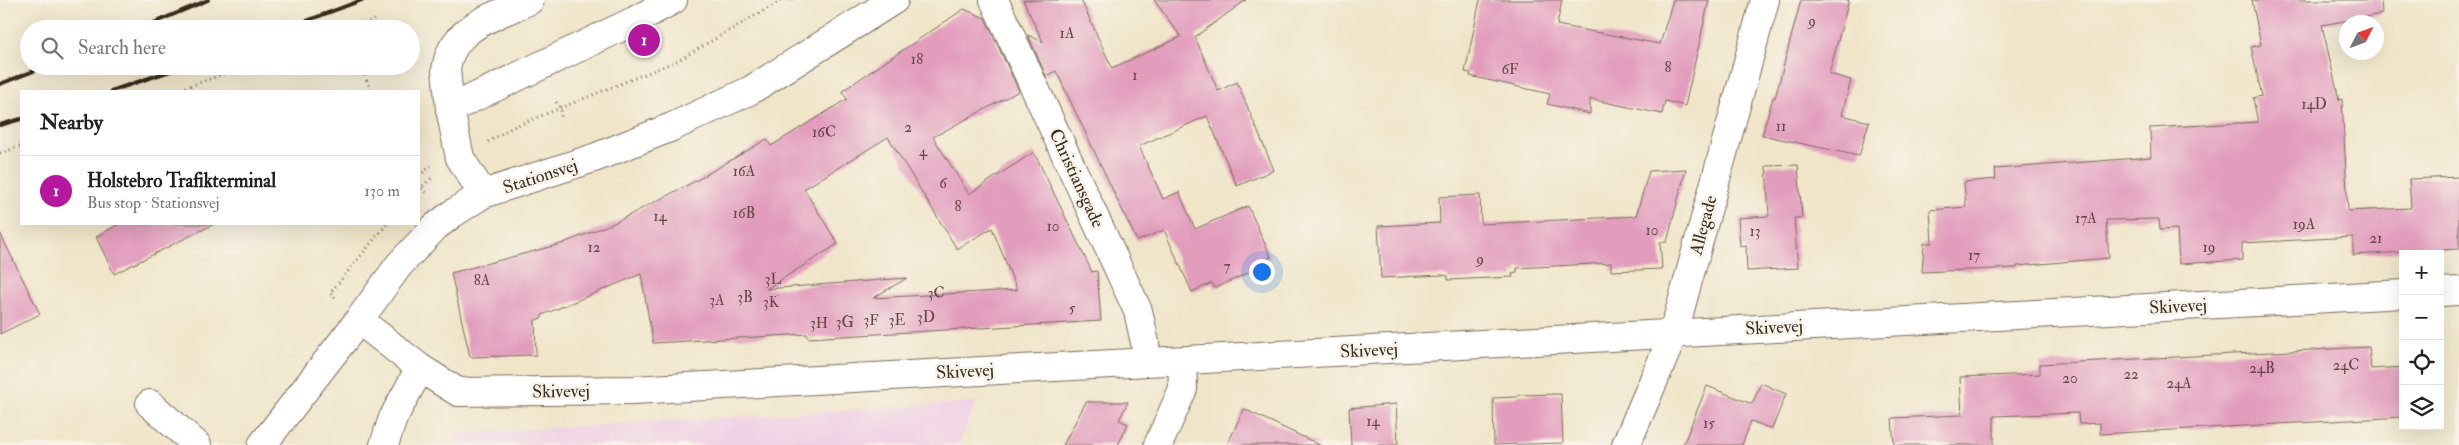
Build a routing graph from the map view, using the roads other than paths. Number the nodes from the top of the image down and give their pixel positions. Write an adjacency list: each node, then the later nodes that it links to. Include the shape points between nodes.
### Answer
1 (530, 0): 6 (street, via 468,30 452,46 446,70)
2 (673, 0): 6 (street)
3 (994, 0): 13 (street, Christiansgade, via 1138,311)
4 (1765, 0): 12 (street, Allegade)
5 (884, 3): 7 (street, Stationsvej, via 751,90 724,103 594,158)
6 (450, 109): 7 (street, via 460,158)
7 (483, 194): 11 (street, Stationsvej, via 435,227 399,265)
8 (2459, 291): 9 (street)
9 (2444, 292)
10 (2399, 294): 12 (street, Skivevej)
11 (360, 320): 15 (street, Skivevej); 18 (street, Stationsvej)
12 (1672, 333): 14 (street, Skivevej); 21 (street, Allegade)
13 (1146, 360): 14 (street, Skivevej); 15 (street, Skivevej, via 633,390 458,392)
14 (1182, 360): 20 (street, via 1183,389)
15 (420, 368): 19 (street, via 392,418)
16 (150, 404): 17 (street)
17 (196, 445)
18 (262, 445)
19 (384, 445)
20 (1158, 445)
21 (1626, 445)

